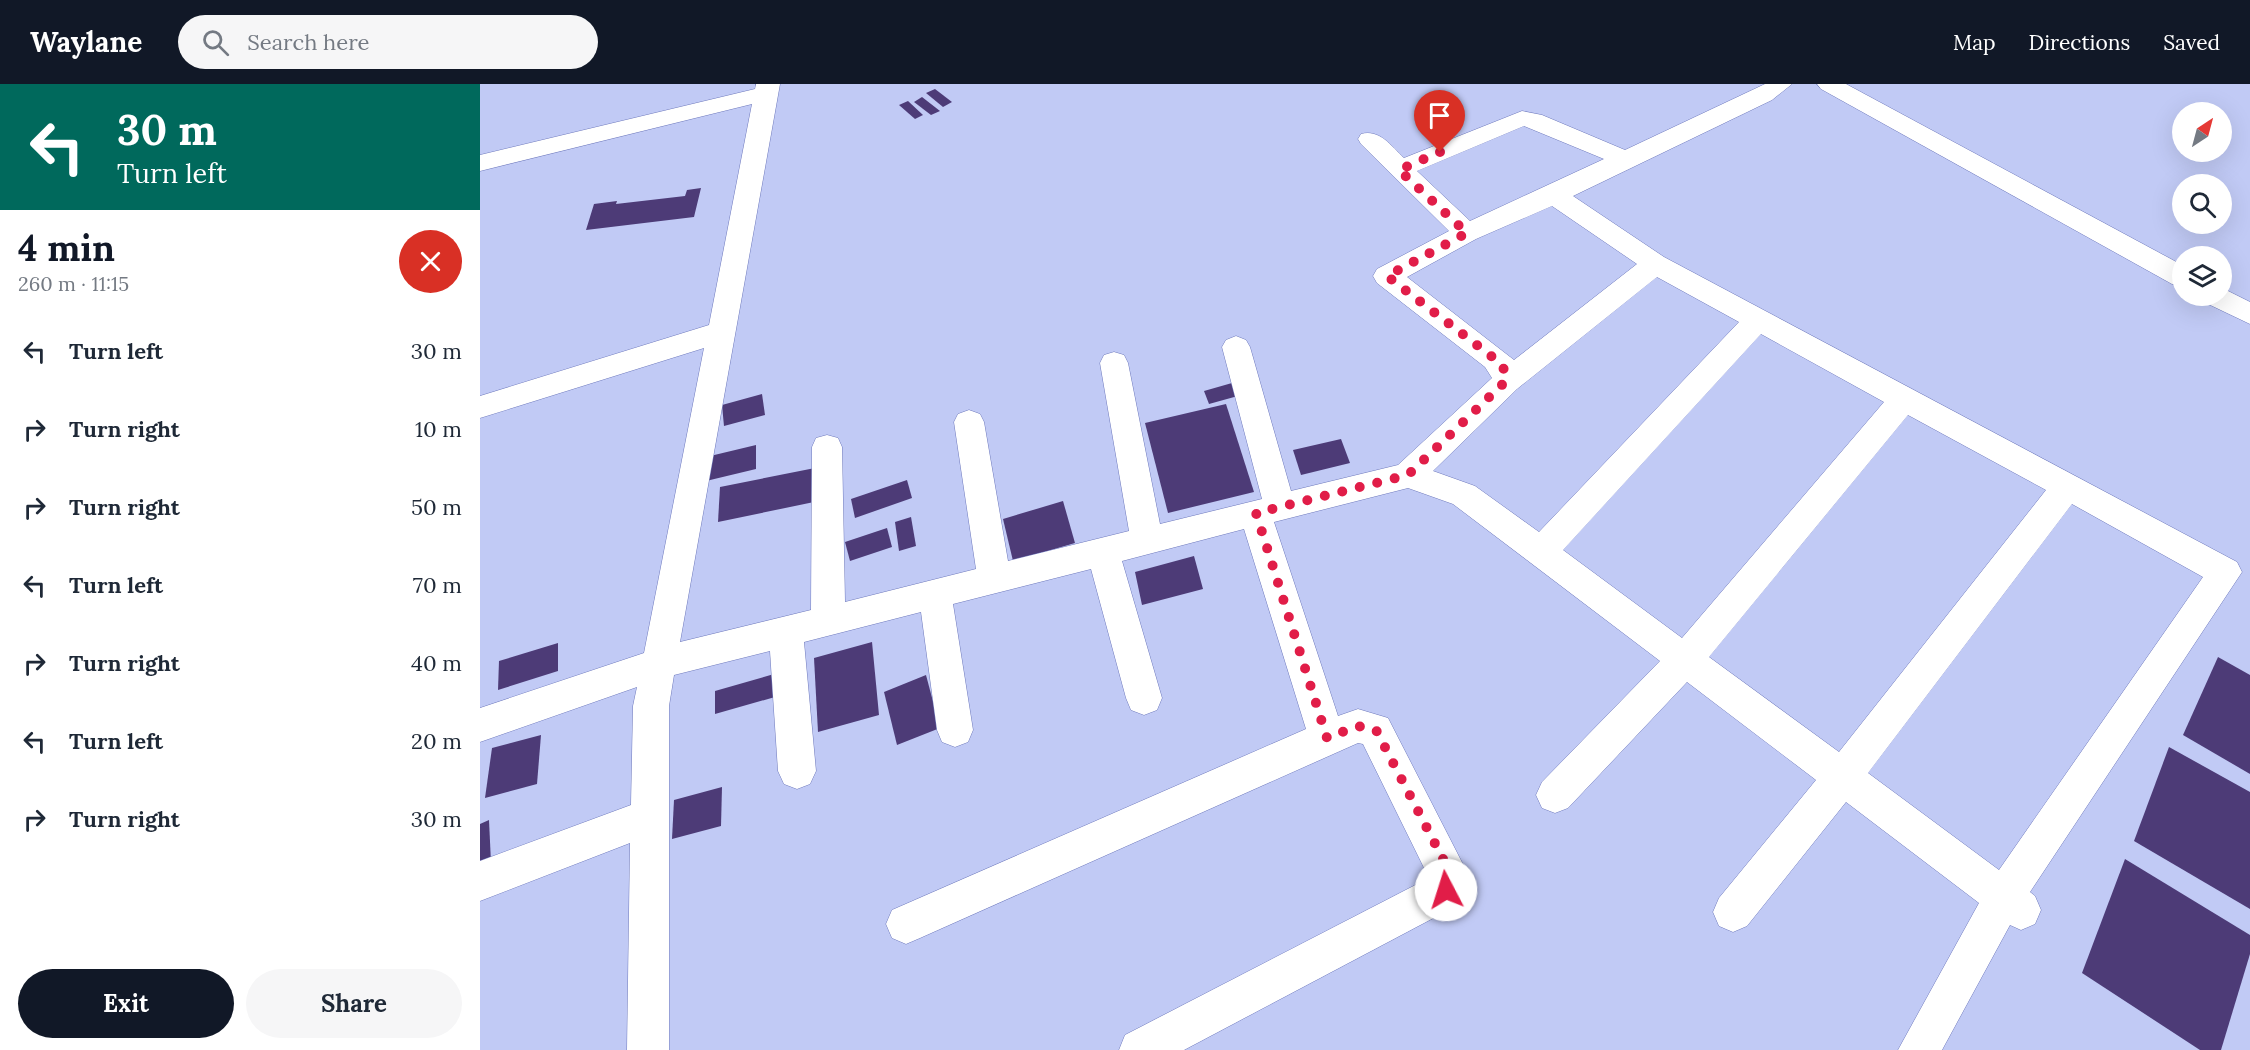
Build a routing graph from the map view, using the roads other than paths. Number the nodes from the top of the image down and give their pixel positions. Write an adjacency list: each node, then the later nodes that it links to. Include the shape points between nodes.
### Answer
1 (1780, 84): 5 (street)
2 (1829, 84): 11 (street)
3 (767, 89): 6 (street); 15 (street)
4 (1370, 139): 7 (street)
5 (1625, 159): 7 (street, via 1522,118); 8 (street)
6 (480, 163)
7 (1399, 170): 9 (street)
8 (1554, 195): 9 (street); 10 (street)
9 (1467, 233): 18 (street, via 1387,276 1503,366)
10 (1655, 264): 14 (street); 18 (street)
11 (2172, 272)
12 (2232, 304): 13 (street)
13 (2250, 314)
14 (1757, 320): 19 (street); 28 (street)
15 (721, 332): 20 (street); 34 (street)
16 (1236, 347): 25 (street)
17 (1114, 363): 26 (street)
18 (1506, 381): 23 (street)
19 (1904, 399): 24 (street); 33 (street)
20 (480, 407)
21 (969, 422): 29 (street)
22 (827, 447): 31 (street)
23 (1408, 475): 25 (street); 28 (street, via 1464,495)
24 (2067, 487): 40 (street); 44 (street, via 2225,572)
25 (1268, 510): 26 (street); 38 (street)
26 (1147, 540): 27 (street)
27 (1102, 552): 29 (street); 35 (street)
28 (1541, 552): 33 (street)
29 (994, 579): 30 (street)
30 (935, 594): 31 (street); 37 (street)
31 (828, 621): 32 (street)
32 (786, 631): 34 (street); 39 (street)
33 (1685, 660): 40 (street); 41 (street)
34 (660, 663): 36 (street); 42 (street, via 651,706)
35 (1144, 698)
36 (480, 725)
37 (955, 730)
38 (1327, 738): 46 (street); 48 (street, via 1358,726 1376,730 1443,859 1449,876 1446,890)
39 (797, 771)
40 (1842, 777): 44 (street); 45 (street)
41 (1556, 795)
42 (650, 817): 43 (street); 47 (street)
43 (480, 881)
44 (2012, 904): 49 (street)
45 (1733, 912)
46 (906, 924)
47 (648, 1050)
48 (1140, 1050)
49 (1919, 1050)

